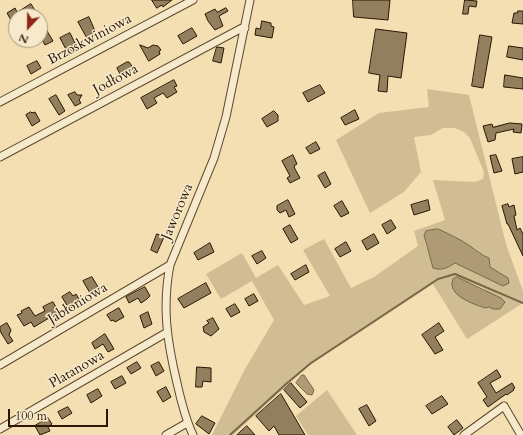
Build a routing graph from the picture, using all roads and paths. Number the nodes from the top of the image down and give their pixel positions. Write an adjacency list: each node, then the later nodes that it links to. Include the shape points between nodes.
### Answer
1 (192, 0): 4 (street, Brzoskwiniowa)
2 (250, 0): 3 (street, Jaworowa)
3 (245, 28): 5 (street, Jodłowa); 6 (street, Jaworowa, via 226,117 214,158)
4 (0, 102)
5 (0, 157)
6 (170, 265): 7 (street, Jaworowa); 8 (street, Jabłoniowa)
7 (166, 333): 9 (street, Jaworowa); 10 (street, Platanowa)
8 (0, 365)
9 (187, 423): 11 (street); 12 (street, Jaworowa)
10 (0, 429)
11 (166, 435)
12 (193, 435)
13 (464, 435): 14 (street, via 504,406)
14 (521, 435)

